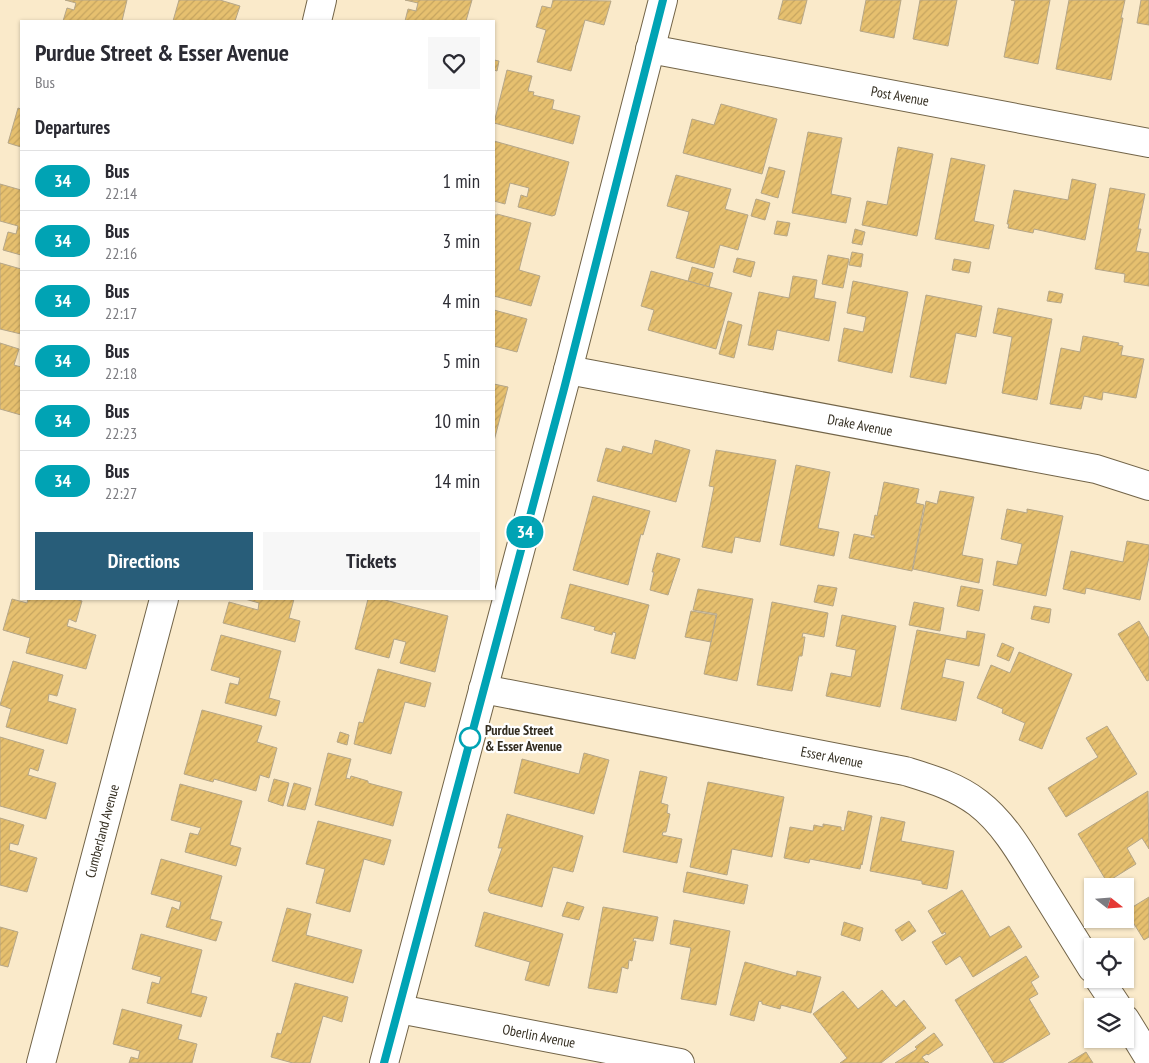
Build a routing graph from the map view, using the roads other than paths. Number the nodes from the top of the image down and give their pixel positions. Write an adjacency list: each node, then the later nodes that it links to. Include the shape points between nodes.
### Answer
1 (322, 0): 3 (street)
2 (663, 0): 4 (street)
3 (317, 20)
4 (650, 49): 5 (street, Post Avenue); 6 (street)
5 (1149, 143)
6 (568, 370): 7 (street, Drake Avenue, via 1096,469); 9 (street)
7 (1149, 486)
8 (164, 600): 14 (street, Cumberland Avenue)
9 (483, 689): 10 (street, Esser Avenue, via 905,771 959,790 990,814 1014,843); 11 (street)
10 (1084, 955)
11 (399, 1009): 15 (street); 16 (street, Oberlin Avenue)
12 (1134, 1034): 13 (street)
13 (1149, 1058)
14 (41, 1063)
15 (384, 1063)
16 (680, 1063)

